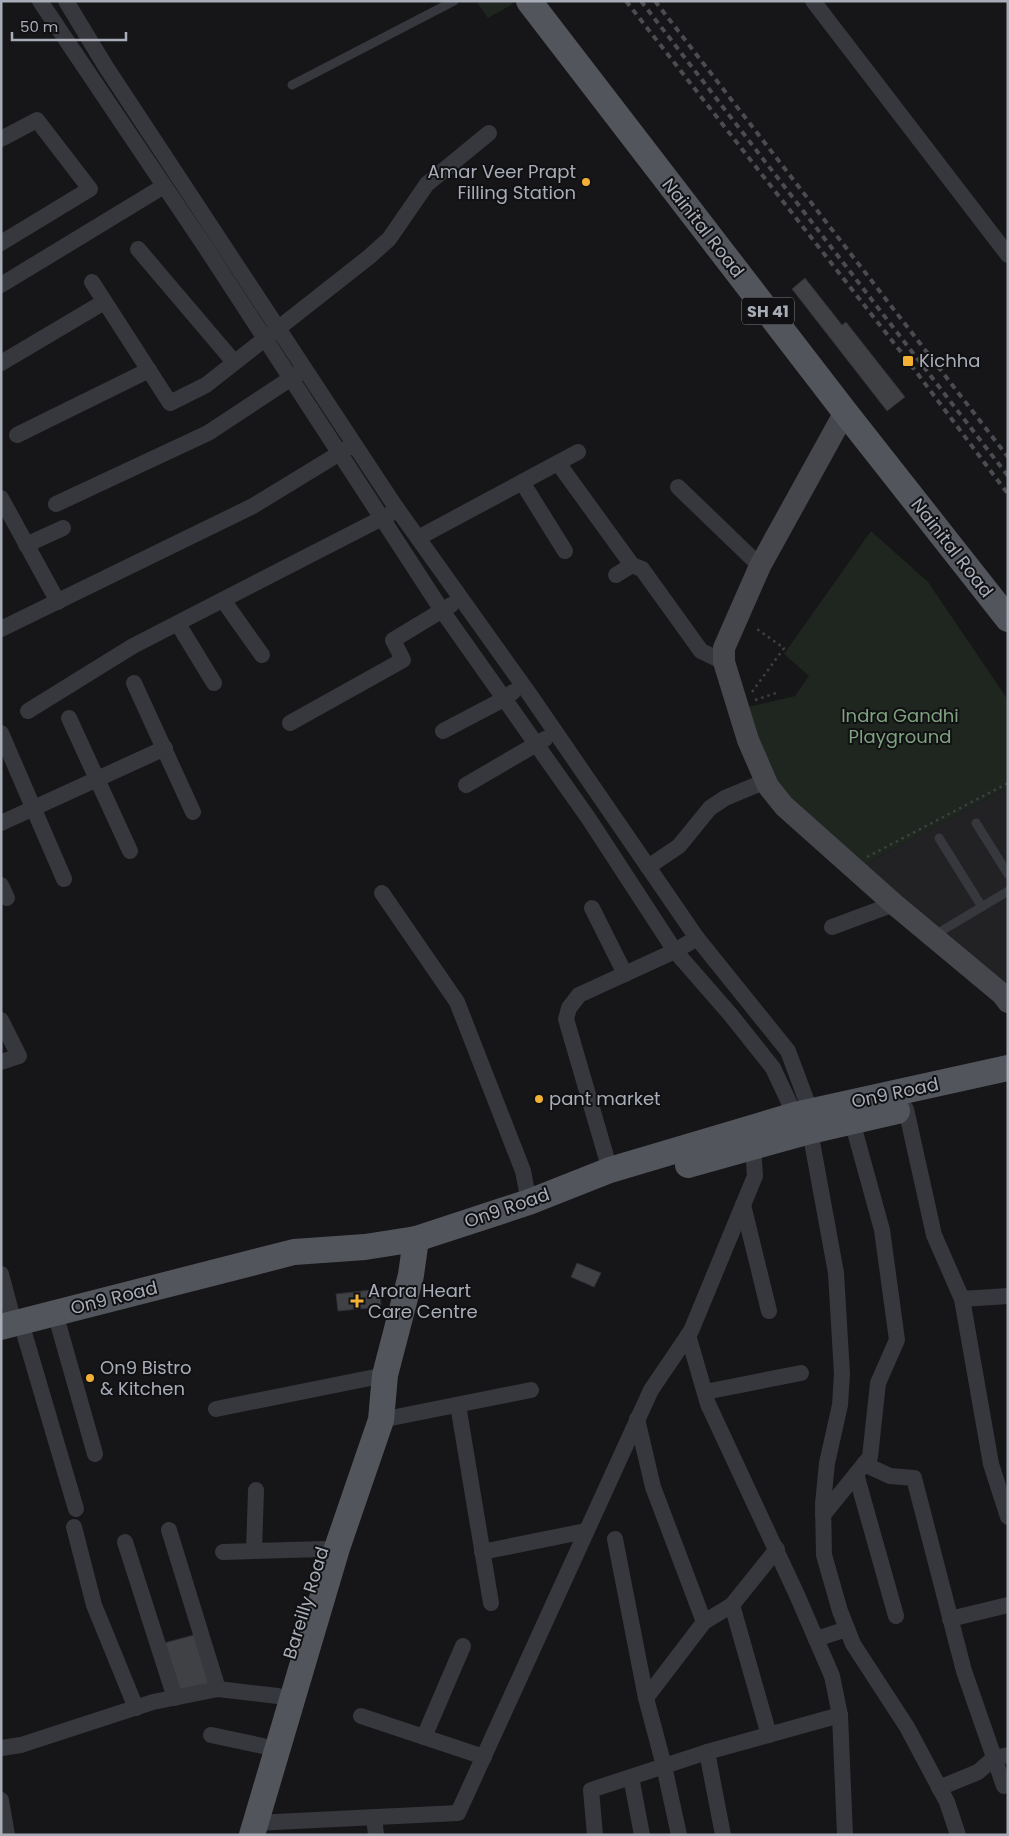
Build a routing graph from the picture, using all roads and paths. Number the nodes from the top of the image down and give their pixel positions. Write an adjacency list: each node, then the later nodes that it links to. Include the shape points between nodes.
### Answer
1 (40, 1): 10 (street)
2 (66, 1): 17 (street)
3 (454, 1): 7 (lane)
4 (529, 1): 24 (main road, Nainital Road / SH 41)
5 (548, 1): 43 (main road, Nainital Road)
6 (813, 1): 13 (street)
7 (292, 85)
8 (489, 133): 17 (street, via 427,184 389,239)
9 (1, 140): 11 (street, via 36,120 90,189)
10 (164, 186): 15 (street); 18 (street)
11 (1, 243)
12 (138, 249): 19 (street)
13 (1008, 254)
14 (92, 282): 16 (street)
15 (1, 285)
16 (104, 302): 20 (street); 22 (street)
17 (278, 328): 18 (street); 21 (street)
18 (264, 338): 19 (street); 23 (street)
19 (234, 362): 22 (street, via 206,385 170,403)
20 (1, 363)
21 (305, 369): 23 (street); 26 (street)
22 (149, 370): 25 (street)
23 (290, 379): 28 (street); 33 (street, via 208,433)
24 (845, 412): 41 (street); 49 (main road, Nainital Road / SH 41)
25 (17, 435)
26 (354, 444): 28 (street); 34 (street)
27 (578, 452): 29 (street)
28 (339, 454): 35 (street); 46 (street, via 253,506)
29 (558, 463): 30 (street); 40 (street)
30 (522, 482): 37 (street); 39 (street)
31 (678, 487): 41 (street)
32 (1, 498): 38 (street)
33 (56, 504)
34 (398, 510): 35 (street); 37 (street)
35 (382, 519): 45 (street); 47 (street)
36 (63, 528): 38 (street)
37 (418, 538): 44 (street)
38 (26, 545): 46 (street)
39 (565, 551)
40 (632, 565): 42 (street); 53 (street, via 642,569 701,651)
41 (760, 566): 48 (street)
42 (616, 575)
43 (1008, 590)
44 (461, 598): 47 (street); 56 (street)
45 (223, 600): 50 (street); 52 (street)
46 (58, 602): 51 (street)
47 (443, 612): 58 (street); 61 (street, via 393,640 403,660)
48 (738, 616): 53 (street, via 724,648); 57 (path, via 784,648 751,693 752,701)
49 (1008, 619)
50 (178, 624): 54 (street); 59 (street, via 134,646)
51 (1, 630)
52 (262, 655)
53 (724, 662): 68 (street, via 748,740)
54 (214, 682)
55 (134, 683): 66 (street)
56 (523, 685): 58 (street); 63 (street)
57 (779, 692)
58 (504, 699): 62 (street); 65 (street)
59 (28, 711)
60 (70, 718): 67 (street)
61 (290, 723)
62 (443, 731)
63 (556, 732): 65 (street); 78 (street)
64 (1, 733): 71 (street)
65 (537, 745): 70 (street); 89 (street)
66 (165, 748): 67 (street); 72 (street)
67 (97, 780): 71 (street); 76 (street)
68 (766, 781): 78 (street, via 710,808 679,846); 83 (street, via 784,806)
69 (1008, 782): 77 (path)
70 (466, 785)
71 (34, 808): 74 (street); 80 (street)
72 (193, 812)
73 (976, 822): 79 (lane)
74 (1, 823)
75 (939, 838): 84 (lane)
76 (130, 851)
77 (862, 860)
78 (648, 867): 88 (street)
79 (1008, 874)
80 (64, 879)
81 (1008, 891): 84 (lane)
82 (382, 892): 101 (street, via 457,1002 523,1171)
83 (894, 904): 86 (street); 87 (street)
84 (982, 907): 87 (lane)
85 (592, 908): 90 (street)
86 (832, 927)
87 (933, 936): 91 (street)
88 (697, 938): 89 (street); 97 (street, via 788,1051)
89 (675, 950): 90 (street); 97 (street, via 773,1068)
90 (625, 974): 100 (street, via 579,995 569,1008 566,1019)
91 (1008, 1002)
92 (1, 1020): 93 (street, via 18,1056)
93 (1, 1062)
94 (1008, 1068): 97 (main road, On9 Road, via 900,1092)
95 (1008, 1086): 96 (main road)
96 (906, 1109): 98 (main road); 107 (street, via 934,1235)
97 (805, 1118): 98 (main road); 99 (main road); 100 (main road, On9 Road); 124 (street, via 836,1273 842,1374 840,1405 826,1463)
98 (852, 1121): 121 (street, via 882,1230 897,1340 878,1383 870,1457)
99 (753, 1147): 101 (main road, via 616,1185); 102 (street, via 755,1176)
100 (610, 1170): 101 (main road, On9 Road)
101 (529, 1202): 103 (main road, On9 Road)
102 (744, 1205): 108 (street); 111 (street)
103 (416, 1239): 104 (main road, On9 Road); 113 (main road, Bareilly Road, via 411,1275)
104 (366, 1247): 109 (main road, via 296,1268); 110 (main road, On9 Road, via 294,1252)
105 (1, 1274): 110 (street)
106 (1008, 1296): 107 (street)
107 (962, 1299): 125 (street, via 991,1464)
108 (769, 1311)
109 (58, 1327): 110 (main road); 120 (street)
110 (10, 1332): 123 (street)
111 (688, 1334): 115 (street); 118 (street, via 651,1390)
112 (801, 1373): 115 (street)
113 (385, 1375): 117 (street); 119 (main road, Bareilly Road); 131 (main road, Bareilly Road, via 363,1418)
114 (531, 1390): 116 (street)
115 (705, 1392): 132 (street)
116 (458, 1405): 119 (street); 135 (street)
117 (216, 1410)
118 (637, 1419): 128 (street); 141 (street, via 653,1487)
119 (380, 1420): 166 (main road, Bareilly Road)
120 (95, 1454)
121 (860, 1469): 124 (street); 139 (street); 140 (street, via 914,1478)
122 (256, 1490): 133 (street)
123 (76, 1509)
124 (823, 1515): 142 (street, via 824,1555)
125 (1008, 1517)
126 (74, 1526): 149 (street, via 94,1605)
127 (169, 1530): 145 (street)
128 (586, 1531): 135 (street); 159 (street)
129 (615, 1539): 148 (street)
130 (125, 1542): 147 (street)
131 (322, 1548): 133 (street); 146 (main road, Bareilly Road)
132 (776, 1549): 137 (street); 143 (street)
133 (254, 1551): 134 (street)
134 (223, 1552)
135 (482, 1552): 136 (street)
136 (490, 1603)
137 (732, 1605): 141 (street); 152 (street)
138 (1008, 1605): 140 (street)
139 (896, 1616)
140 (950, 1619): 158 (street, via 964,1671)
141 (704, 1622): 148 (street)
142 (847, 1629): 143 (street); 163 (street)
143 (816, 1639): 150 (street, via 832,1676)
144 (463, 1646): 154 (street)
145 (218, 1689): 146 (street); 147 (street)
146 (278, 1696): 155 (main road, Bareilly Road)
147 (175, 1698): 149 (street)
148 (646, 1698): 160 (street)
149 (136, 1708): 156 (street, via 21,1745)
150 (840, 1715): 152 (street); 173 (street)
151 (361, 1716): 154 (street)
152 (769, 1734): 157 (street)
153 (211, 1735): 155 (street)
154 (424, 1737): 159 (street)
155 (263, 1746): 166 (main road, Bareilly Road)
156 (1, 1748)
157 (708, 1752): 160 (street); 172 (street)
158 (1001, 1756): 162 (street); 163 (street, via 978,1772)
159 (484, 1757): 165 (street, via 458,1813)
160 (664, 1766): 161 (street); 171 (street)
161 (631, 1777): 169 (street, via 591,1790); 170 (street)
162 (1004, 1786)
163 (939, 1788): 174 (street)
164 (1, 1800): 167 (street)
165 (374, 1817): 166 (street); 168 (street)
166 (248, 1831)
167 (7, 1835)
168 (376, 1835)
169 (595, 1835)
170 (642, 1835)
171 (678, 1835)
172 (723, 1835)
173 (845, 1835)
174 (958, 1835)

